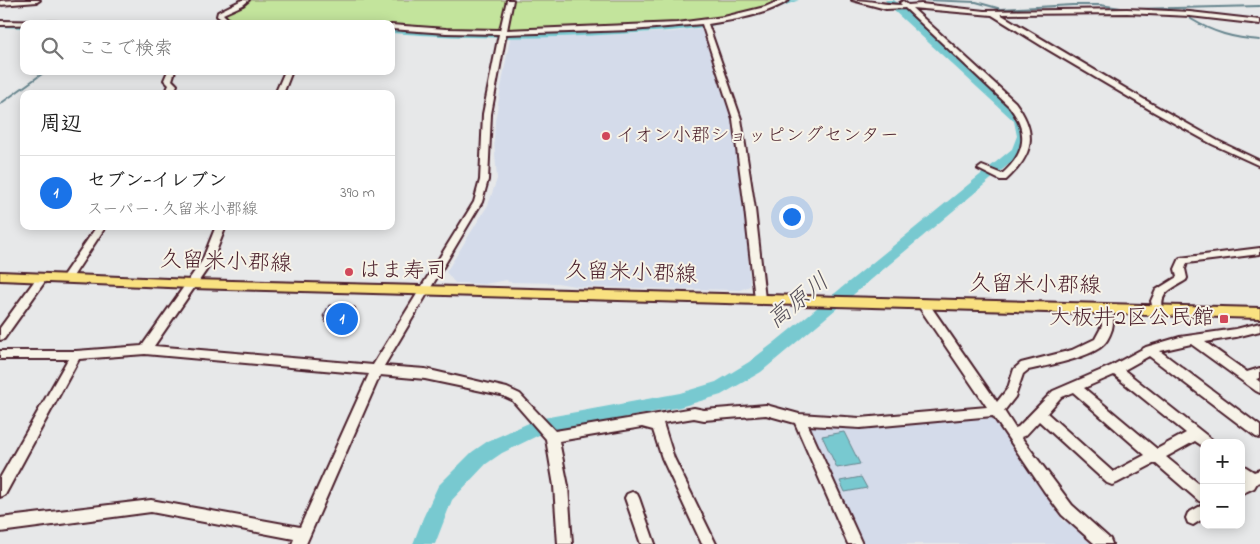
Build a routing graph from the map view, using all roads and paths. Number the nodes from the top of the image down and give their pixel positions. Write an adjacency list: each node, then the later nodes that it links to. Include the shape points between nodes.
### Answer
1 (37, 0): 7 (street)
2 (246, 0): 10 (street, via 220,13)
3 (510, 0): 16 (street)
4 (786, 0): 14 (street)
5 (855, 0): 8 (street, via 889,7)
6 (900, 0): 8 (street)
7 (0, 3)
8 (905, 6): 9 (street); 22 (street, via 1020,112 1027,138 1016,166 1003,178)
9 (995, 14): 11 (street, via 1127,11); 21 (street, via 1223,148)
10 (226, 20)
11 (1260, 22)
12 (0, 23): 13 (street)
13 (20, 23)
14 (705, 24): 16 (street); 31 (street, via 737,119)
15 (395, 28): 16 (street)
16 (503, 35): 30 (street, via 487,113 483,190)
17 (170, 75): 19 (street)
18 (287, 75): 20 (street)
19 (171, 90)
20 (281, 90)
21 (1260, 164)
22 (983, 170)
23 (99, 230): 28 (street)
24 (219, 230): 29 (street, via 207,262)
25 (1260, 250): 34 (street, via 1183,260 1182,278 1160,293 1156,301)
26 (2, 278): 27 (main road, 久留米小郡線)
27 (42, 278): 28 (main road, 久留米小郡線); 37 (street)
28 (66, 279): 29 (main road, 久留米小郡線)
29 (192, 284): 30 (main road, 久留米小郡線); 39 (street)
30 (424, 289): 31 (main road, 久留米小郡線); 44 (street)
31 (760, 299): 32 (main road, 久留米小郡線)
32 (923, 304): 33 (main road, 久留米小郡線); 49 (street)
33 (1106, 309): 34 (main road, 久留米小郡線); 49 (street, via 1109,316 1098,343 1025,366 1018,372 1007,402)
34 (1158, 310): 35 (main road, 久留米小郡線)
35 (1260, 313)
36 (1260, 327): 38 (street)
37 (0, 336)
38 (1194, 339): 40 (street); 46 (street)
39 (145, 350): 42 (street); 44 (street)
40 (1150, 350): 43 (street); 53 (street)
41 (0, 355): 42 (street)
42 (76, 355): 61 (street)
43 (1114, 369): 47 (street); 55 (street)
44 (376, 370): 56 (street, via 426,374 503,391 516,397); 65 (street)
45 (1260, 373): 46 (street)
46 (1245, 377): 48 (street)
47 (1074, 386): 50 (street, via 1057,394); 58 (street)
48 (1260, 388)
49 (996, 411): 51 (street, via 860,423); 54 (street)
50 (1038, 412): 54 (street, via 1022,431); 58 (street, via 1112,479)
51 (800, 419): 52 (street, via 766,410 678,414); 69 (street)
52 (642, 421): 56 (street); 68 (street, via 658,426 668,458)
53 (1260, 433)
54 (1012, 434): 70 (street, via 1067,510)
55 (1196, 434): 57 (street); 58 (street)
56 (550, 435): 66 (street, via 561,486)
57 (1202, 439)
58 (1155, 456): 62 (street)
59 (1256, 478): 60 (street)
60 (1245, 486)
61 (0, 492)
62 (1200, 494)
63 (632, 498): 67 (street)
64 (0, 525): 65 (street, via 151,506)
65 (301, 539)
66 (565, 544)
67 (648, 544)
68 (709, 544)
69 (855, 544)
70 (1105, 544)

